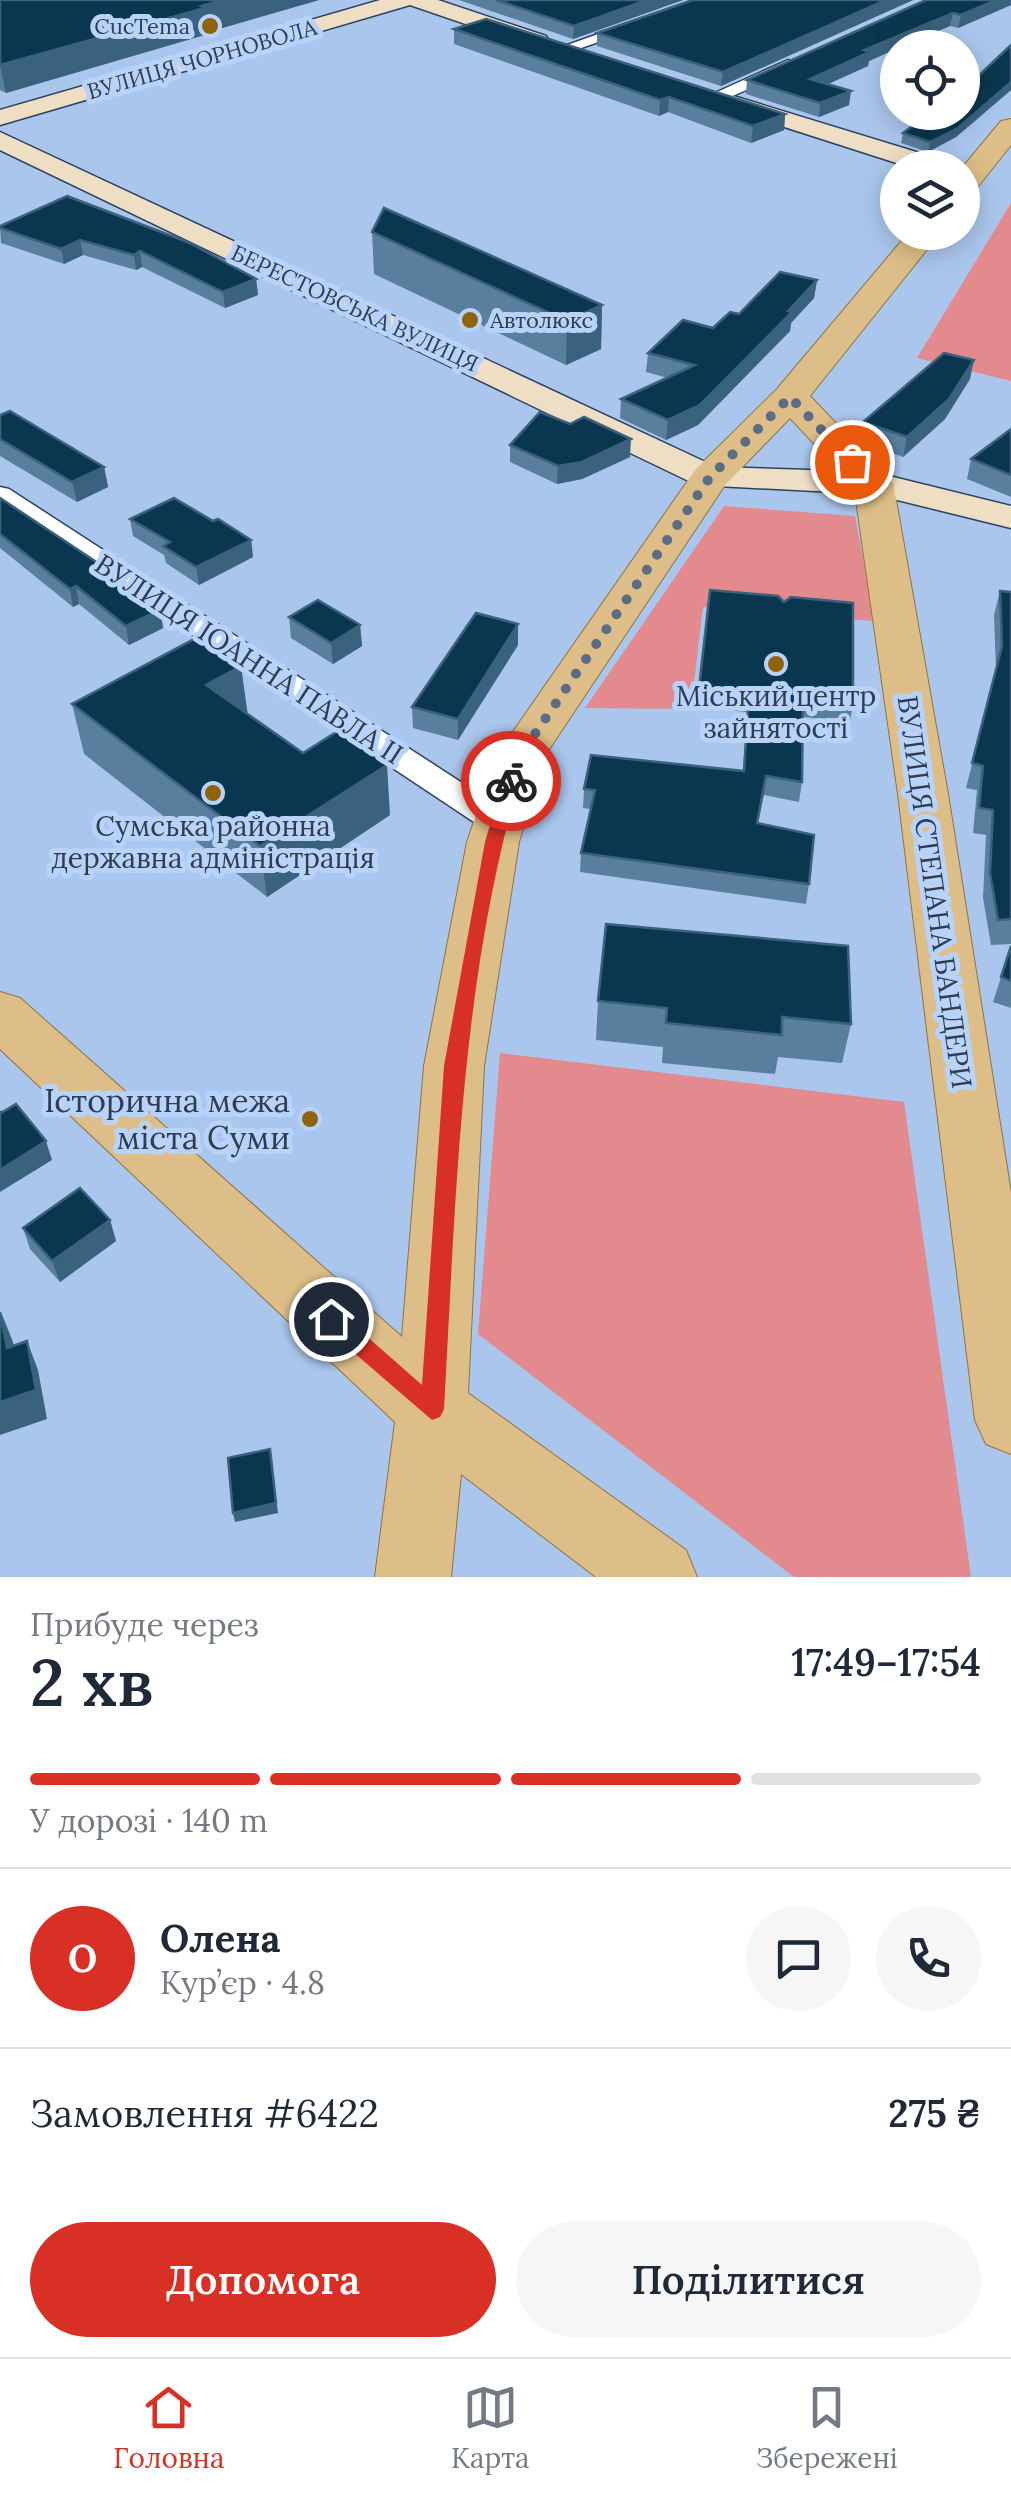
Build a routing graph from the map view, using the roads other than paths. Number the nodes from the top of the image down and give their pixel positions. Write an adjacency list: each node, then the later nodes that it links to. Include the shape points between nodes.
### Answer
1 (403, 0): 8 (street, ВУЛИЦЯ ЧОРНОВОЛА)
2 (417, 0): 4 (street)
3 (709, 0): 4 (street)
4 (564, 49): 6 (street)
5 (799, 60): 7 (street)
6 (601, 61)
7 (705, 94): 11 (street)
8 (0, 118)
9 (1011, 127): 12 (main road)
10 (0, 140): 15 (street, БЕРЕСТОВСЬКА ВУЛИЦЯ)
11 (883, 150)
12 (980, 163)
13 (911, 250): 14 (main road)
14 (790, 397): 15 (main road); 16 (main road)
15 (710, 477): 16 (street); 19 (main road, via 520,756)
16 (874, 484): 18 (street); 22 (main road, ВУЛИЦЯ СТЕПАНА БАНДЕРИ)
17 (0, 495): 19 (street, ВУЛИЦЯ ІОАННА ПАВЛА II)
18 (1011, 517)
19 (498, 822): 21 (main road, via 454,1066)
20 (0, 1014): 21 (main road)
21 (432, 1409): 23 (main road); 24 (main road)
22 (1011, 1420)
23 (414, 1577)
24 (659, 1577)

